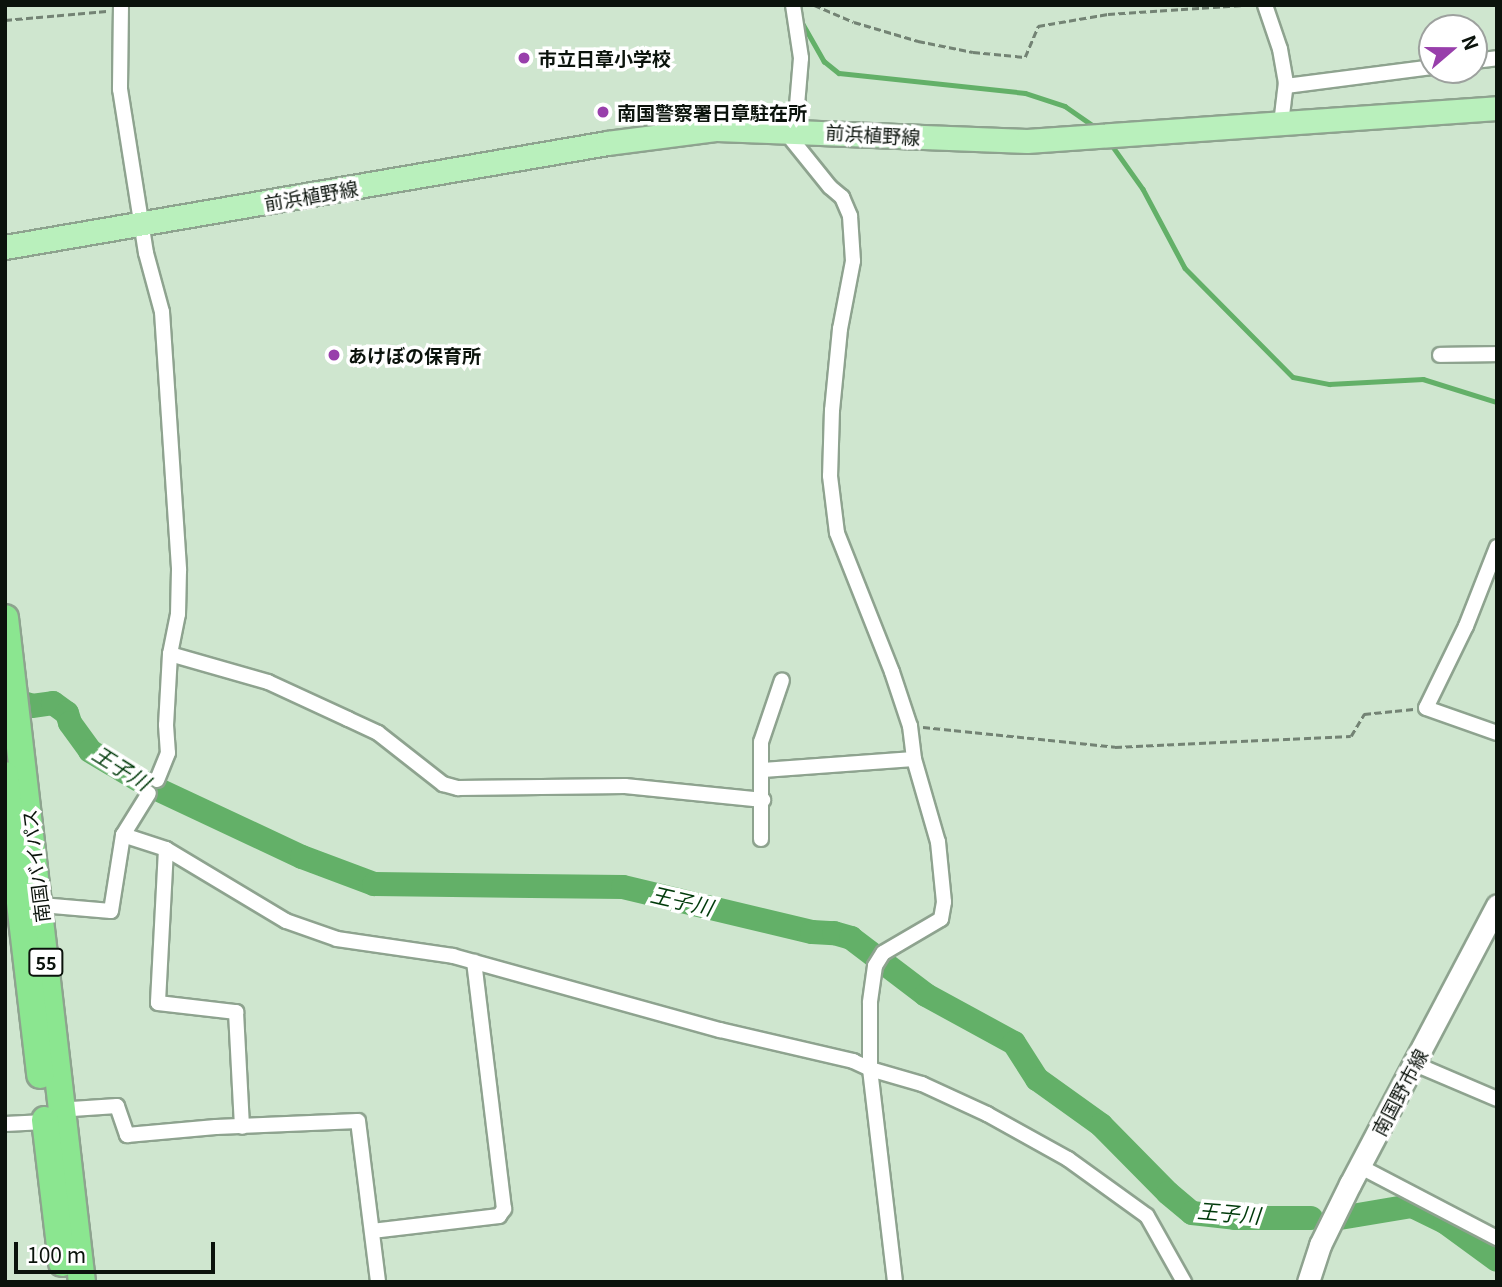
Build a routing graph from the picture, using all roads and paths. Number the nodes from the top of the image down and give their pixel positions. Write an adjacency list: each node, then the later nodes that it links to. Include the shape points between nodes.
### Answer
1 (793, 5): 11 (street, via 801,58)
2 (814, 5): 3 (path, via 918,41 1025,57 1038,26 1108,14)
3 (1244, 5)
4 (1265, 5): 8 (street)
5 (121, 7): 6 (path); 12 (street, via 120,89)
6 (5, 20)
7 (1418, 69): 8 (street)
8 (1286, 86): 10 (street)
9 (1497, 108): 10 (main road, 前浜植野線)
10 (1281, 124): 11 (main road, 前浜植野線, via 1027,141)
11 (789, 130): 12 (main road, 前浜植野線, via 717,129 607,143); 21 (street, via 842,197 850,216 853,261 840,329 830,476 837,533)
12 (142, 225): 13 (main road, 前浜植野線); 18 (street, via 162,312 170,402 179,581)
13 (5, 247)
14 (1497, 354): 15 (street)
15 (1440, 355)
16 (1497, 547): 20 (street, via 1466,626)
17 (5, 618): 30 (highway, 南国バイパス / 55)
18 (170, 654): 26 (street, via 268,682 336,713 377,733 443,784 458,788 625,786); 27 (street, via 168,753)
19 (782, 680): 24 (street, via 762,735)
20 (1426, 708): 21 (path, via 1364,714 1350,736 1115,747); 22 (street)
21 (910, 726): 23 (street)
22 (1497, 733)
23 (914, 759): 24 (street); 34 (street, via 938,842 944,911 941,919 879,960 870,1003)
24 (763, 769): 26 (street)
25 (5, 775): 36 (highway, 南国バイパス / 55)
26 (763, 800): 28 (street)
27 (123, 835): 29 (street); 30 (street, via 111,911)
28 (761, 839)
29 (166, 849): 32 (street, via 286,921 337,939); 38 (street, via 158,1003 236,1012)
30 (41, 905): 36 (highway, 南国バイパス / 55)
31 (1497, 905): 33 (main road, 南国野市線)
32 (474, 962): 34 (street, via 720,1030 853,1060); 40 (street, via 504,1209 499,1216)
33 (1415, 1063): 35 (street); 39 (main road, 南国野市線)
34 (870, 1069): 44 (street); 45 (street, via 922,1084 1068,1159 1147,1216)
35 (1497, 1099)
36 (54, 1120): 37 (street); 38 (street, via 72,1109 117,1106 127,1135); 42 (highway, 南国バイパス / 55)
37 (5, 1124)
38 (242, 1127): 40 (street, via 358,1121)
39 (1359, 1166): 41 (street); 46 (main road, 南国野市線, via 1320,1245)
40 (372, 1231): 43 (street)
41 (1497, 1238)
42 (70, 1281)
43 (378, 1282)
44 (895, 1282)
45 (1184, 1282)
46 (1308, 1282)

